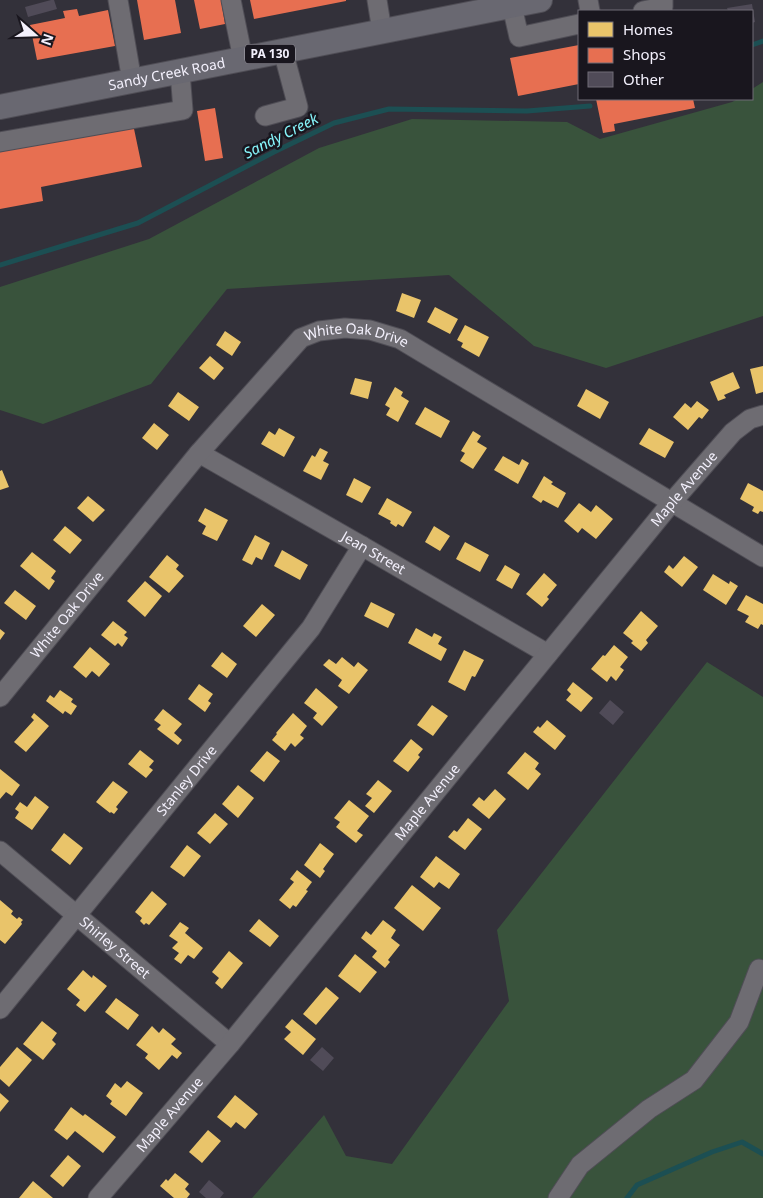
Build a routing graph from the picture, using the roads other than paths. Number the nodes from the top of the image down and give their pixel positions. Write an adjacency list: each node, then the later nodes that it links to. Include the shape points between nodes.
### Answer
1 (118, 0): 14 (street)
2 (232, 0): 12 (street)
3 (377, 0): 10 (street)
4 (540, 0): 6 (main road, Sandy Creek Road / PA 130)
5 (662, 0): 8 (street, via 663,7)
6 (512, 6): 7 (main road, Sandy Creek Road / PA 130); 9 (street, via 518,37)
7 (463, 8): 10 (main road, Sandy Creek Road / PA 130)
8 (648, 10)
9 (578, 24)
10 (382, 31): 11 (main road, Sandy Creek Road / PA 130)
11 (283, 51): 12 (main road, Sandy Creek Road / PA 130); 16 (street, via 298,107)
12 (243, 59): 13 (main road, Sandy Creek Road / PA 130)
13 (180, 72): 14 (main road, Sandy Creek Road / PA 130); 17 (street, via 183,110)
14 (132, 81): 15 (main road, Sandy Creek Road / PA 130)
15 (0, 107)
16 (266, 116)
17 (0, 142)
18 (763, 415): 20 (street, Maple Avenue, via 750,419 733,432)
19 (199, 453): 20 (street, White Oak Drive, via 301,338 319,331 370,330 400,339); 21 (street, Jean Street); 24 (street, White Oak Drive)
20 (672, 502): 22 (street, White Oak Drive); 23 (street, Maple Avenue)
21 (362, 546): 23 (street, Jean Street); 26 (street, Stanley Drive, via 311,628)
22 (763, 557)
23 (548, 654): 29 (street, Maple Avenue)
24 (0, 697)
25 (0, 851): 26 (street, Shirley Street)
26 (76, 914): 28 (street, Stanley Drive); 29 (street, Shirley Street)
27 (758, 969): 31 (street, via 739,1022 694,1080 649,1110 580,1165)
28 (0, 1009)
29 (230, 1044): 30 (street, Maple Avenue)
30 (98, 1198)
31 (558, 1198)

